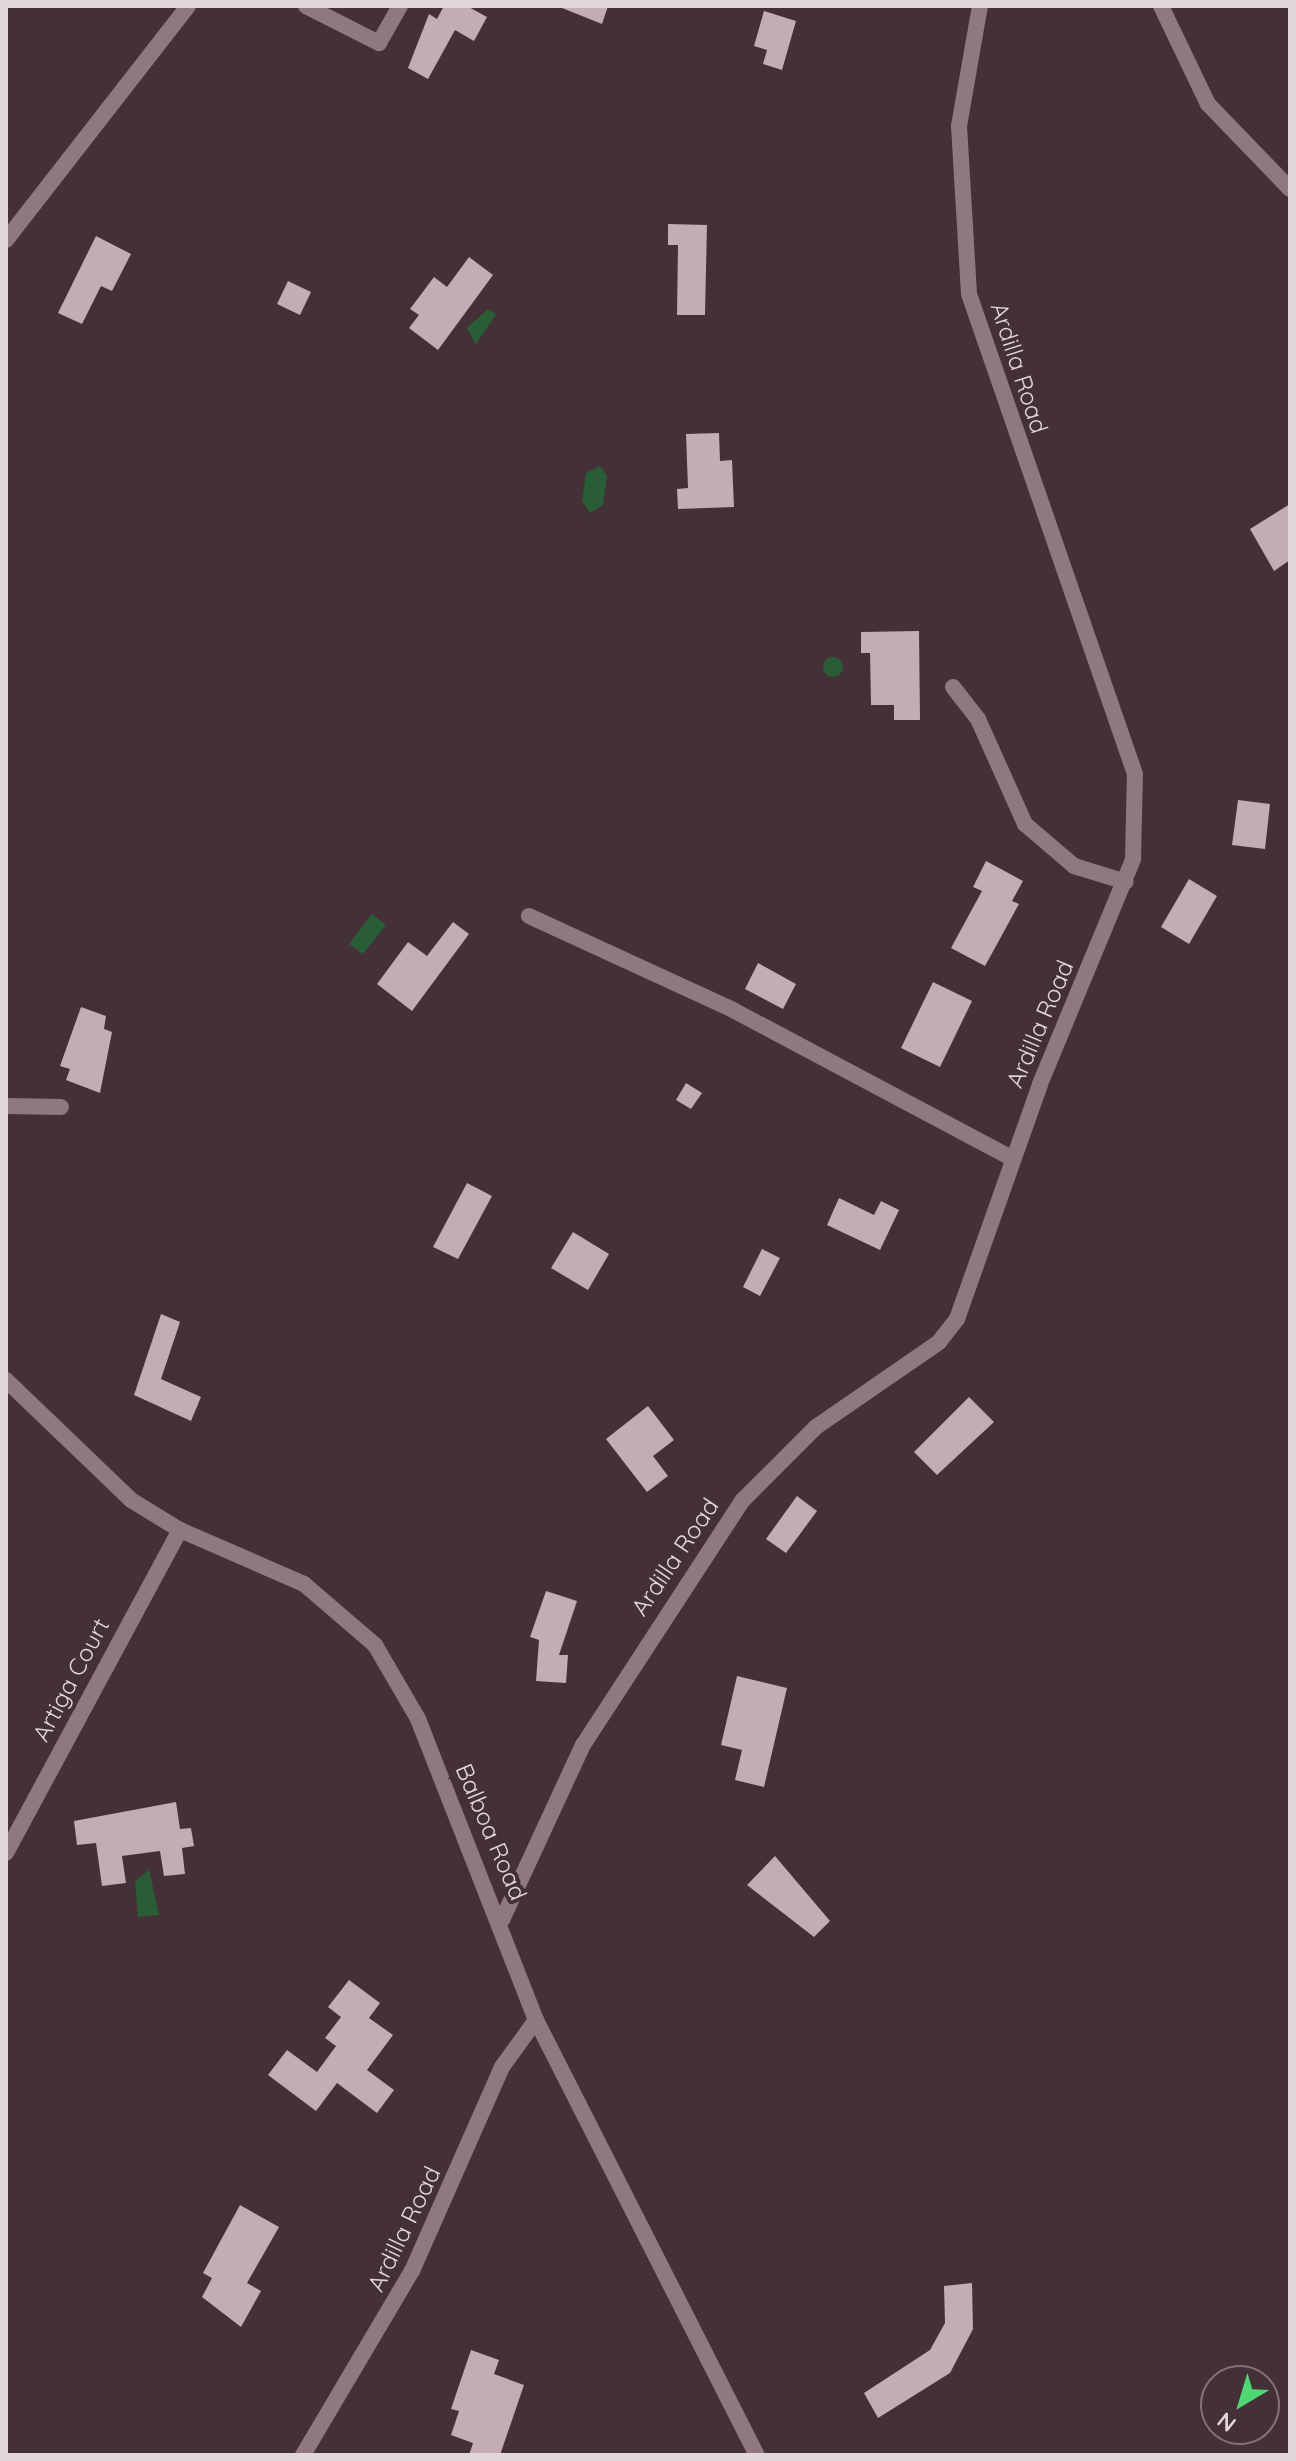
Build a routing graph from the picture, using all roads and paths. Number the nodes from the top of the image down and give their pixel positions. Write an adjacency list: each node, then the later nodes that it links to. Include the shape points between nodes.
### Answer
1 (188, 6): 7 (street)
2 (306, 6): 3 (street, via 379,43)
3 (400, 6)
4 (980, 6): 9 (street, Ardilla Road, via 959,126 969,294 1135,774 1136,842)
5 (1161, 6): 6 (street, via 1208,104)
6 (1290, 189)
7 (6, 240)
8 (953, 687): 9 (street, via 978,719 1025,824 1074,866)
9 (1126, 882): 13 (street, Ardilla Road)
10 (529, 916): 13 (street, via 733,1010)
11 (6, 1106): 12 (street)
12 (61, 1107)
13 (1011, 1158): 17 (street, Ardilla Road, via 957,1319 939,1342 816,1427 743,1500 583,1745)
14 (6, 1380): 15 (street, Balboa Road, via 112,1484)
15 (180, 1530): 16 (street, Artiga Court); 17 (street, Balboa Road, via 304,1584 375,1645 418,1719)
16 (6, 1853)
17 (502, 1920): 18 (street, Balboa Road)
18 (536, 2020): 19 (street, Ardilla Road, via 502,2067 412,2271); 20 (street, Balboa Road)
19 (303, 2455)
20 (757, 2455)

